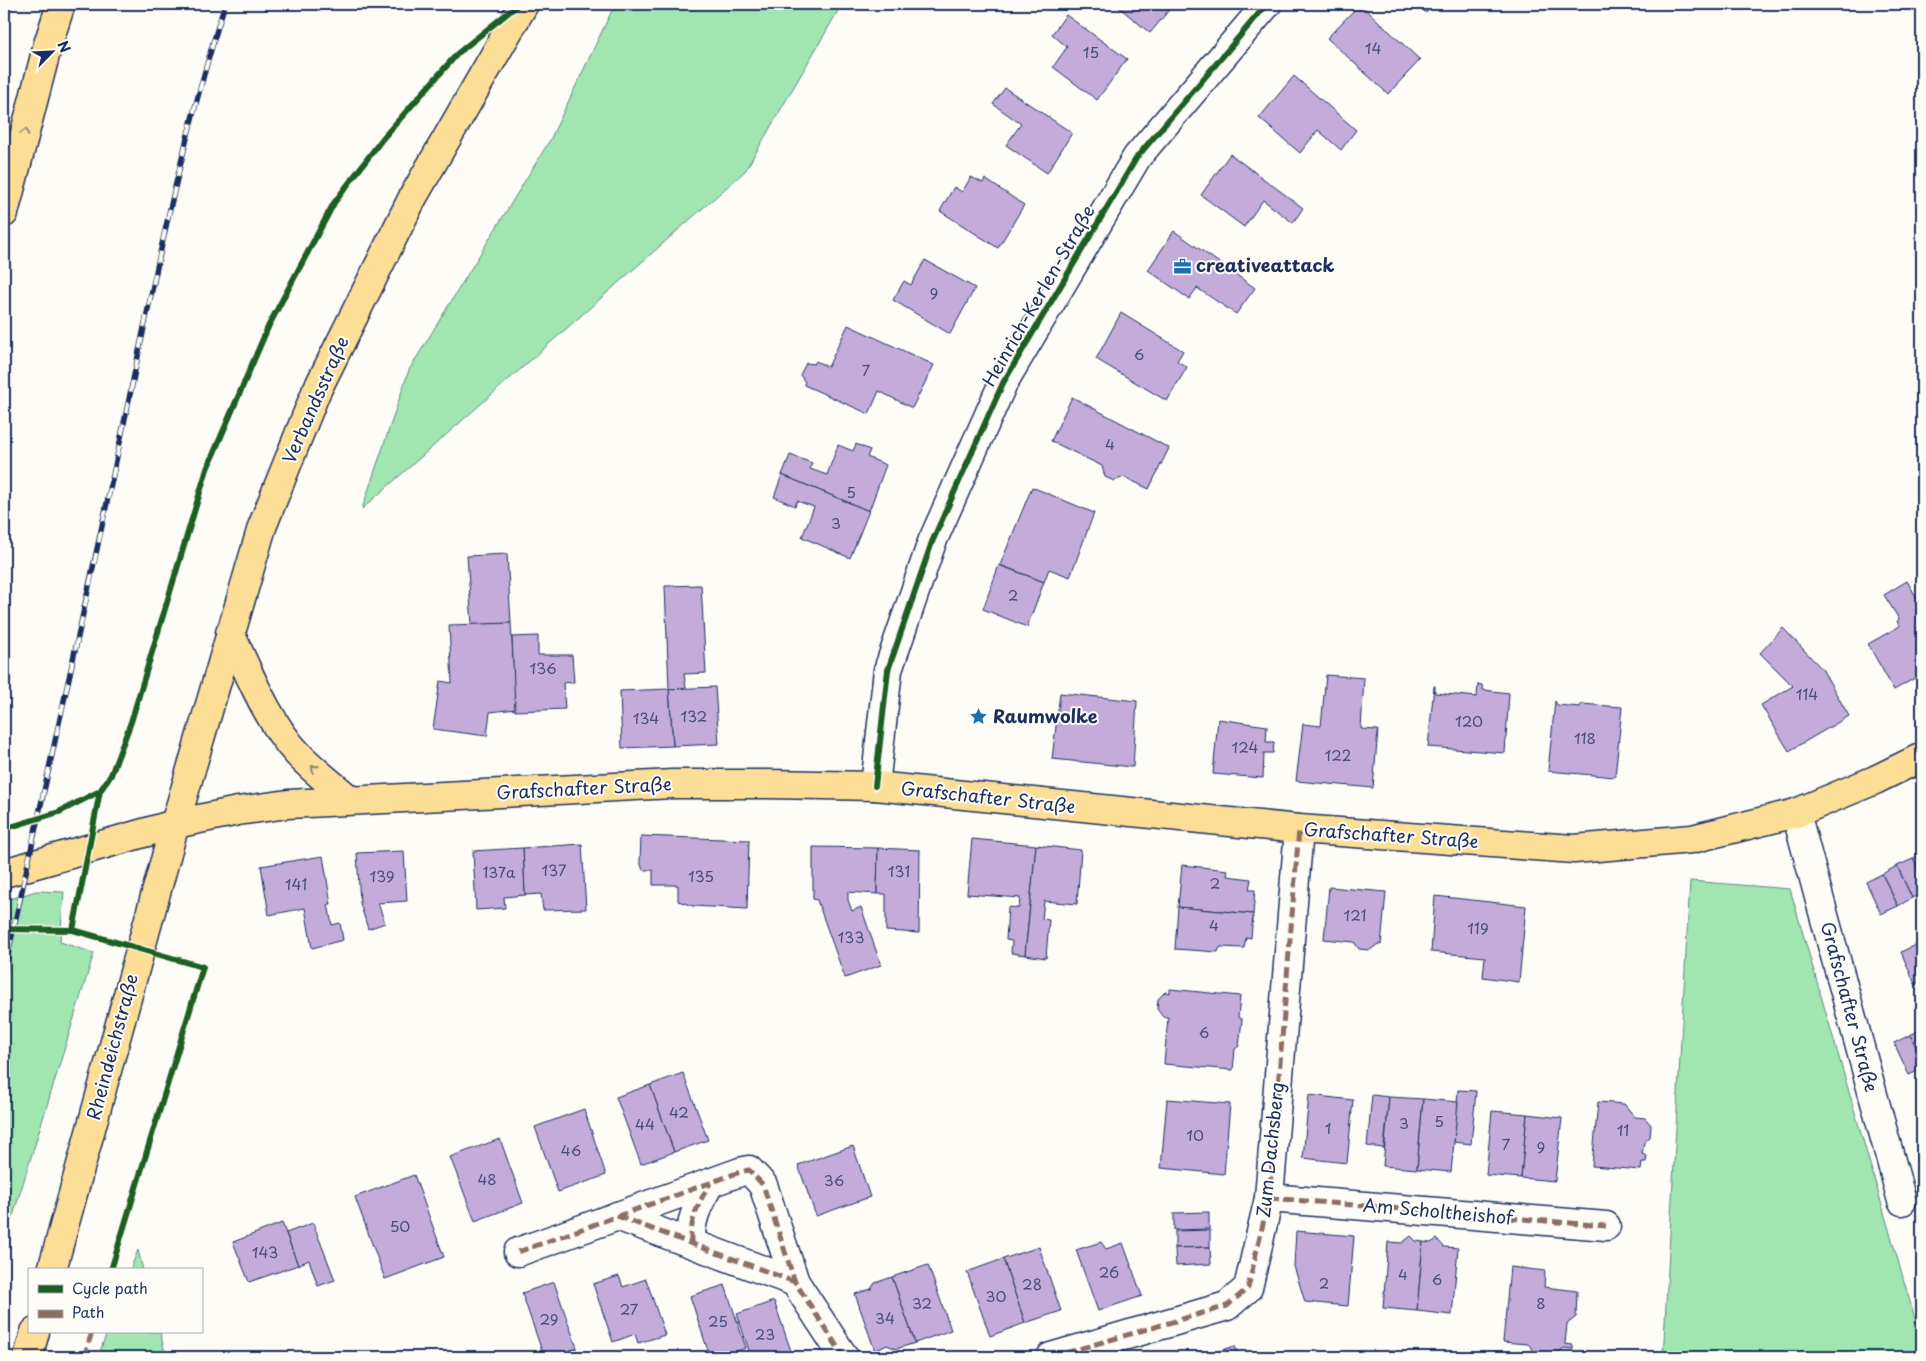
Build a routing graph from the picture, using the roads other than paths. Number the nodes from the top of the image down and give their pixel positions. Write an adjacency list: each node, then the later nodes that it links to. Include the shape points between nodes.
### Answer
1 (61, 4): 4 (main road, one-way to 1)
2 (524, 4): 5 (main road, Verbandsstraße, via 413,197 316,392 262,527)
3 (1267, 4): 7 (street, Heinrich-Kerlen-Straße, via 1137,157 1003,383 932,542 888,670)
4 (4, 213)
5 (230, 633): 8 (main road, one-way to 5, via 297,753 260,695); 10 (main road, Verbandsstraße)
6 (1922, 756): 9 (main road, Grafschafter Straße)
7 (875, 786): 8 (main road, Grafschafter Straße, via 673,784); 11 (main road, Grafschafter Straße)
8 (350, 800): 10 (main road, Grafschafter Straße, via 271,806)
9 (1796, 813): 11 (main road, Grafschafter Straße, via 1692,839 1574,849); 15 (street, Grafschafter Straße)
10 (175, 824): 12 (main road, Grafschafter Straße); 20 (main road, Rheindeichstraße)
11 (1300, 829): 14 (street, Zum Dachsberg)
12 (4, 873)
13 (710, 1183): 16 (street); 18 (street, via 694,1214); 21 (street, via 750,1170 763,1185)
14 (1269, 1198): 17 (street, Am Scholtheishof); 25 (street, Zum Dachsberg, via 1248,1288 1227,1306)
15 (1902, 1201)
16 (617, 1216): 18 (street); 19 (street)
17 (1606, 1226)
18 (691, 1244): 21 (street)
19 (518, 1252)
20 (53, 1268)
21 (795, 1282): 24 (street)
22 (34, 1334): 23 (main road)
23 (28, 1357)
24 (844, 1357)
25 (1050, 1357)

